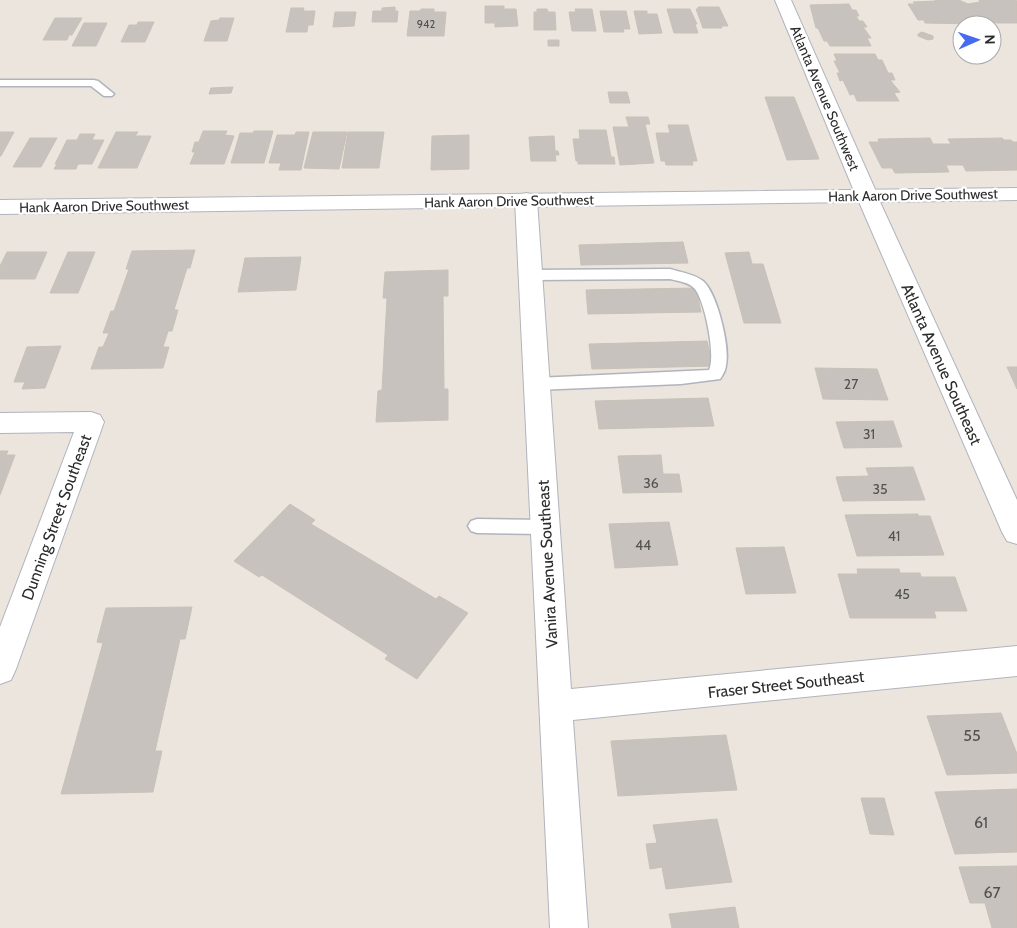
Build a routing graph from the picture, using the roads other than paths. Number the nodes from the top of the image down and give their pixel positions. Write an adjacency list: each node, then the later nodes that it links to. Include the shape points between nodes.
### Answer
1 (783, 0): 5 (street, Atlanta Avenue Southwest)
2 (0, 83): 3 (lane, via 94,83)
3 (108, 94)
4 (1017, 194): 5 (street, Hank Aaron Drive Southwest)
5 (867, 196): 6 (street, Hank Aaron Drive Southwest); 13 (street, Atlanta Avenue Southeast)
6 (526, 200): 7 (street, Hank Aaron Drive Southwest); 8 (street, Vanira Avenue Southeast)
7 (0, 207)
8 (530, 275): 9 (street, Vanira Avenue Southeast); 9 (lane, via 670,274 688,279 700,285 719,348 715,375)
9 (536, 384): 12 (street, Vanira Avenue Southeast)
10 (0, 423): 15 (street, Dunning Street Southeast, via 91,422)
11 (476, 526): 12 (lane)
12 (545, 527): 16 (street, Vanira Avenue Southeast)
13 (1017, 532)
14 (1017, 661): 16 (street, Fraser Street Southeast)
15 (0, 669)
16 (556, 706): 17 (street, Vanira Avenue Southeast)
17 (569, 928)

